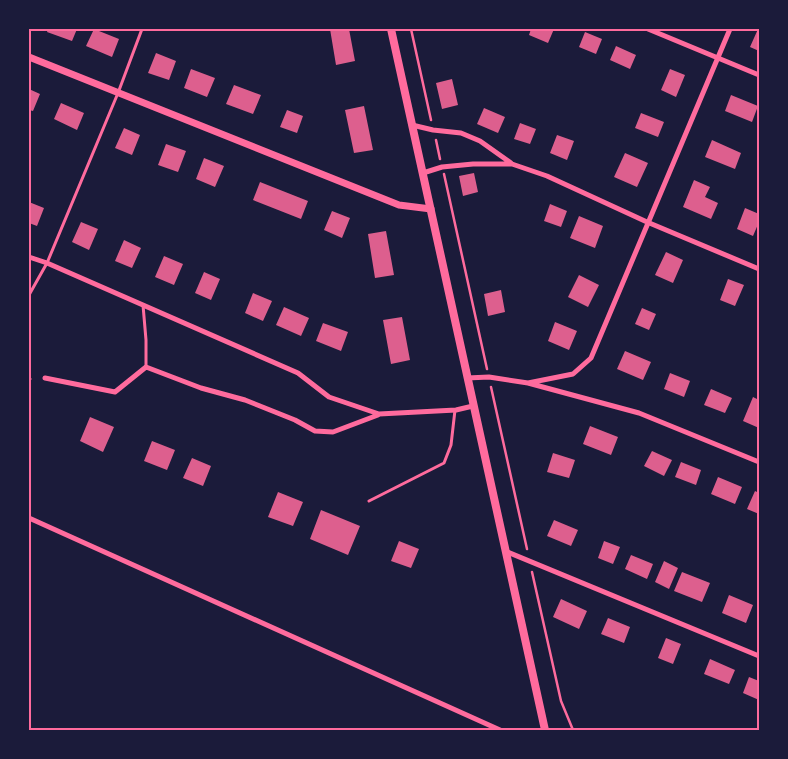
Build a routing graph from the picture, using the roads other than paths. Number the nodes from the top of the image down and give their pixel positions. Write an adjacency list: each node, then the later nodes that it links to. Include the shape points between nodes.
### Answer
1 (142, 29): 8 (lane)
2 (391, 29): 9 (main road)
3 (648, 29): 6 (street)
4 (730, 29): 6 (street)
5 (29, 56): 8 (street)
6 (719, 57): 7 (street); 13 (street)
7 (759, 75)
8 (118, 93): 12 (street, via 399,204); 15 (lane)
9 (412, 125): 10 (street, via 461,133 480,141); 11 (main road)
10 (512, 164): 11 (street, via 442,167); 13 (street, via 547,176)
11 (423, 173): 12 (main road)
12 (430, 209): 21 (main road)
13 (648, 222): 16 (street); 22 (street, via 591,358 573,374)
14 (29, 257): 15 (street)
15 (47, 263): 17 (lane); 18 (street)
16 (759, 269)
17 (29, 295)
18 (143, 305): 19 (lane); 25 (street, via 298,373 329,397)
19 (146, 367): 20 (street, via 115,392); 25 (street, via 201,388 246,400 315,431 333,432)
20 (45, 378)
21 (467, 378): 22 (street, via 488,377); 23 (main road)
22 (528, 383): 26 (street, via 639,413)
23 (473, 406): 24 (street); 29 (main road)
24 (456, 410): 25 (street); 27 (lane, via 451,445 444,463)
25 (379, 414)
26 (759, 462)
27 (369, 501)
28 (29, 518): 31 (street)
29 (505, 550): 30 (street); 32 (main road)
30 (759, 656)
31 (500, 730)
32 (545, 730)

